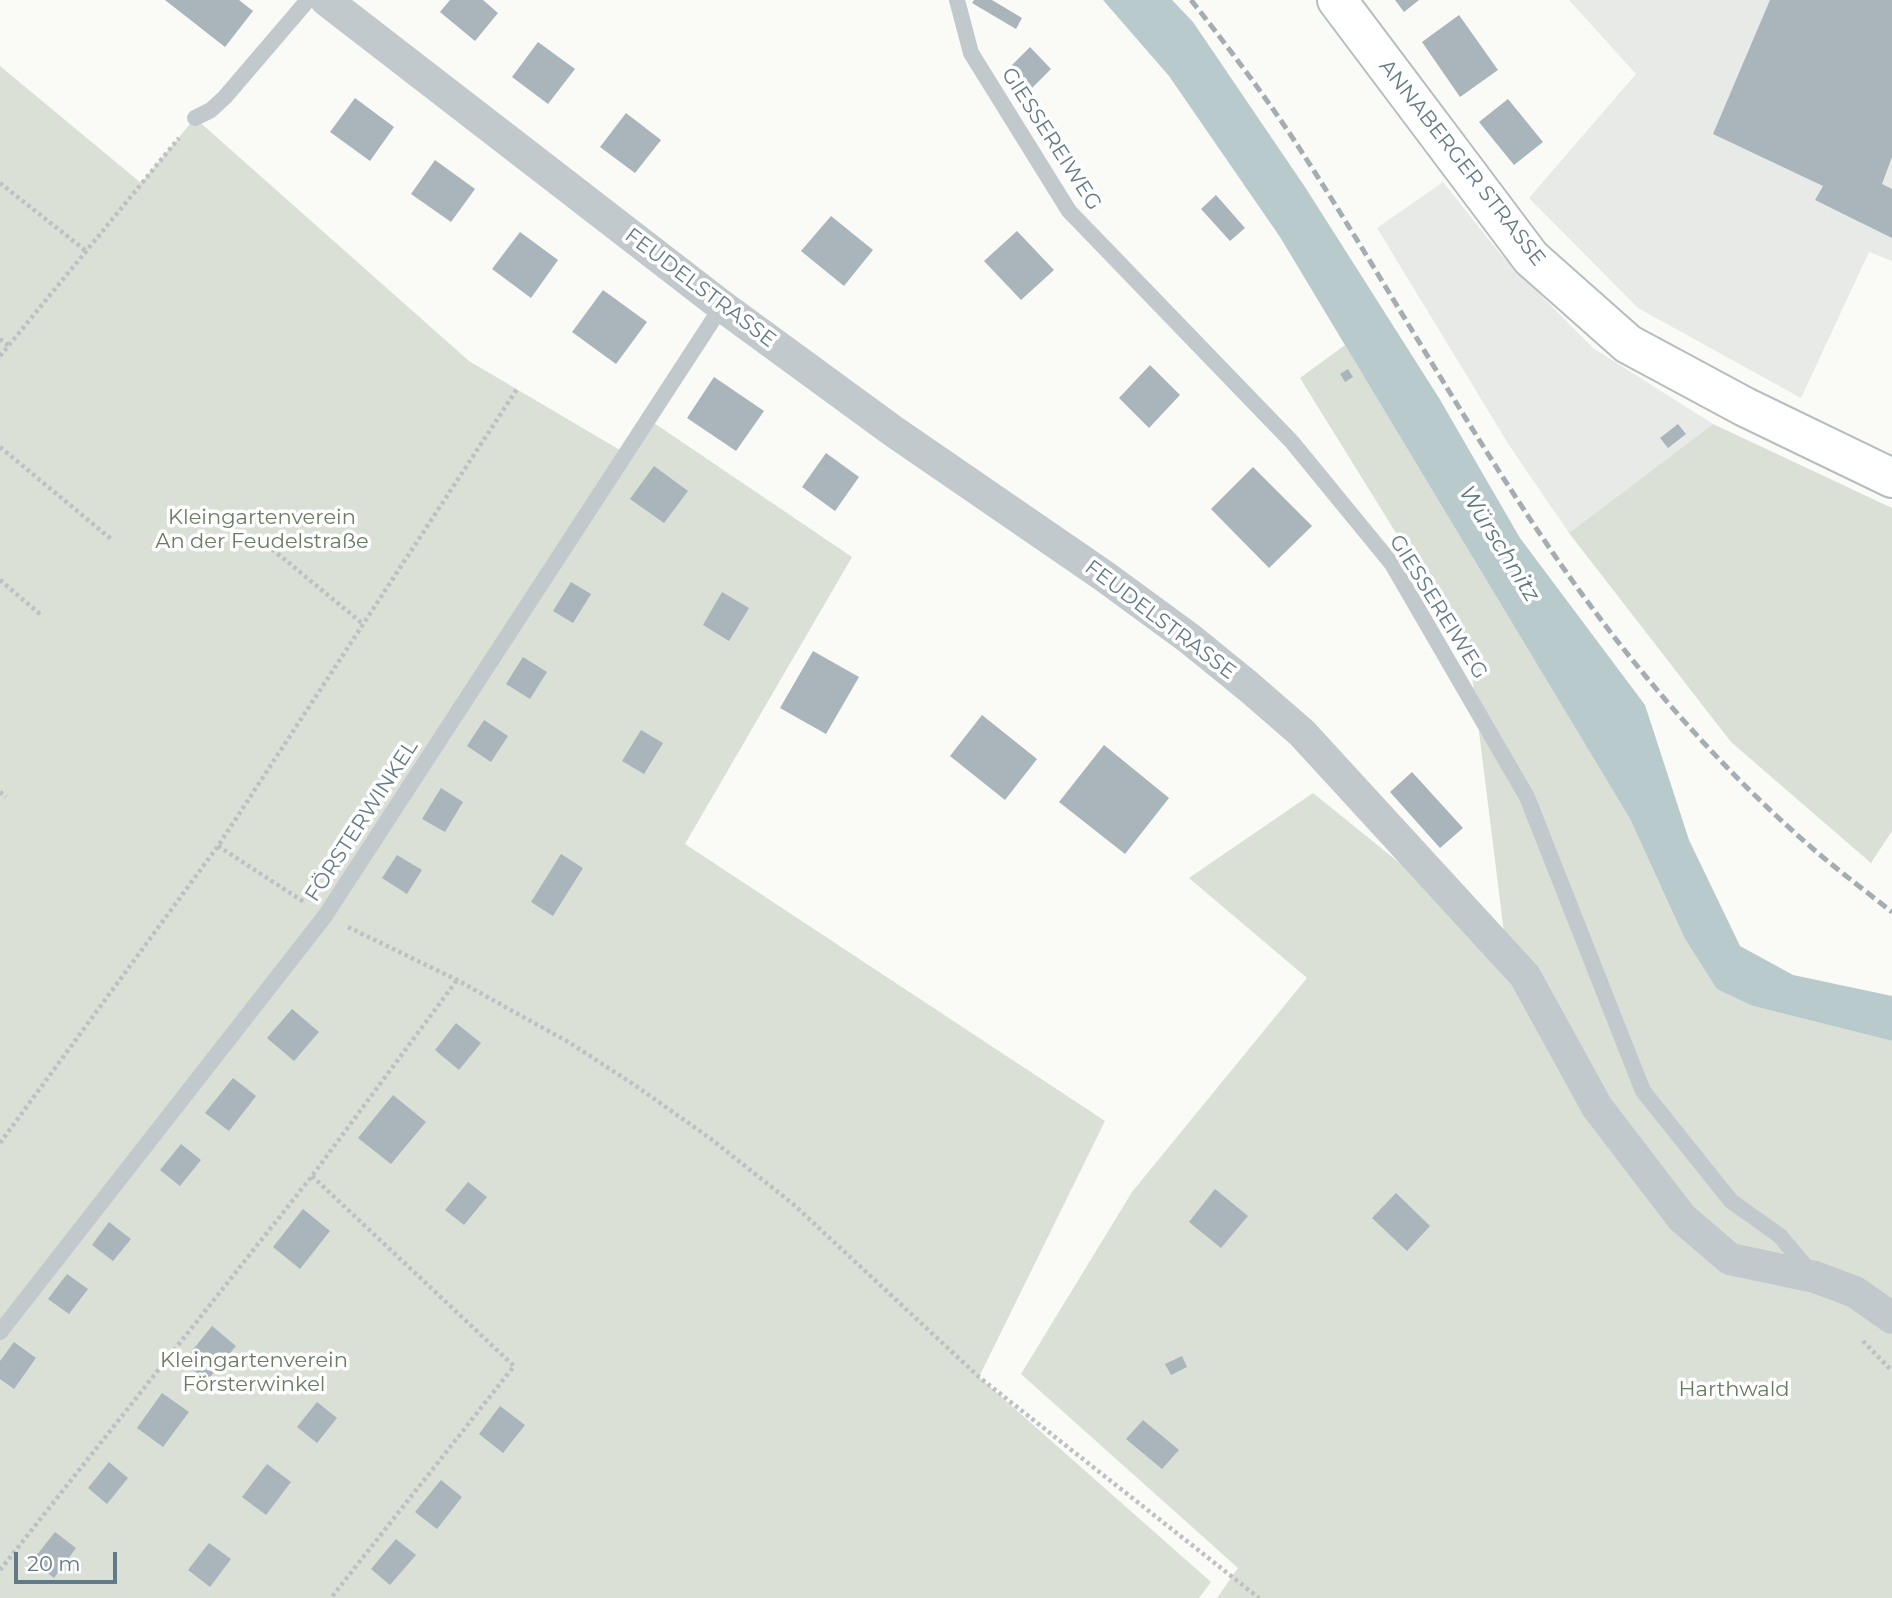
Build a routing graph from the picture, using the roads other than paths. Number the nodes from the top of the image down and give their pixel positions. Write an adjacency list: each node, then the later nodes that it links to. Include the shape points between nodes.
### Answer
1 (308, 0): 5 (lane, via 225,97)
2 (326, 0): 6 (street, FEUDELSTRASSE)
3 (957, 0): 8 (lane, GIESSEREIWEG, via 971,53 1069,211 1292,442 1392,564 1527,797 1643,1091 1731,1201 1780,1236)
4 (1337, 0): 7 (main road, ANNABERGER STRASSE, via 1531,258 1628,344)
5 (195, 118)
6 (722, 306): 8 (street, FEUDELSTRASSE, via 1190,639 1302,733 1525,975 1597,1107 1682,1218 1730,1259); 10 (lane, FÖRSTERWINKEL, via 325,916)
7 (1892, 478)
8 (1815, 1277): 9 (street, FEUDELSTRASSE, via 1856,1292)
9 (1892, 1318)
10 (0, 1332)

